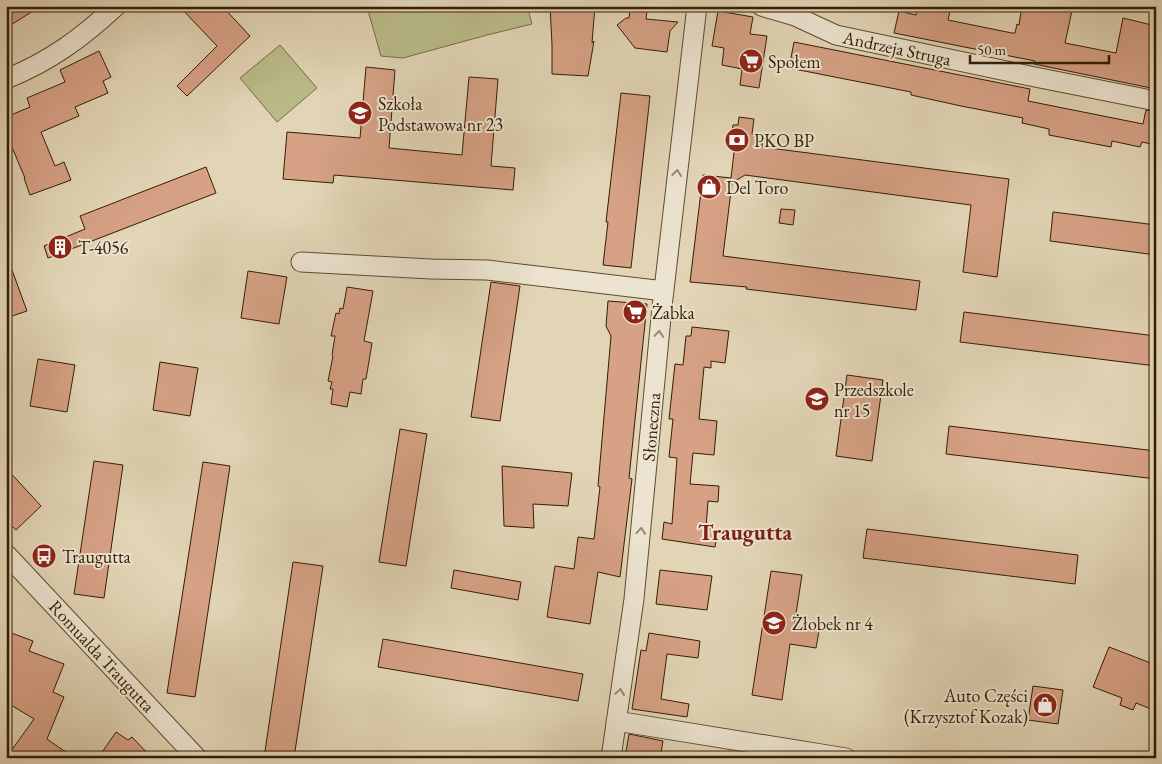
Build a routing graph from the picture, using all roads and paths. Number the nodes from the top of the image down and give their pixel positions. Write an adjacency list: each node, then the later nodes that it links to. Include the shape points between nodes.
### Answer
1 (116, 6): 4 (street, via 73,43 43,62)
2 (697, 6): 7 (street, Słoneczna, one-way to 2)
3 (761, 6): 5 (street, Andrzeja Struga, via 795,16 836,35)
4 (6, 79)
5 (1156, 101)
6 (301, 262): 7 (street, via 487,270)
7 (664, 291): 9 (street, Słoneczna, one-way to 7, via 638,562)
8 (6, 554): 10 (street, Romualda Traugutta)
9 (616, 721): 11 (street, Słoneczna); 12 (street)
10 (197, 758)
11 (611, 758)
12 (846, 758)

